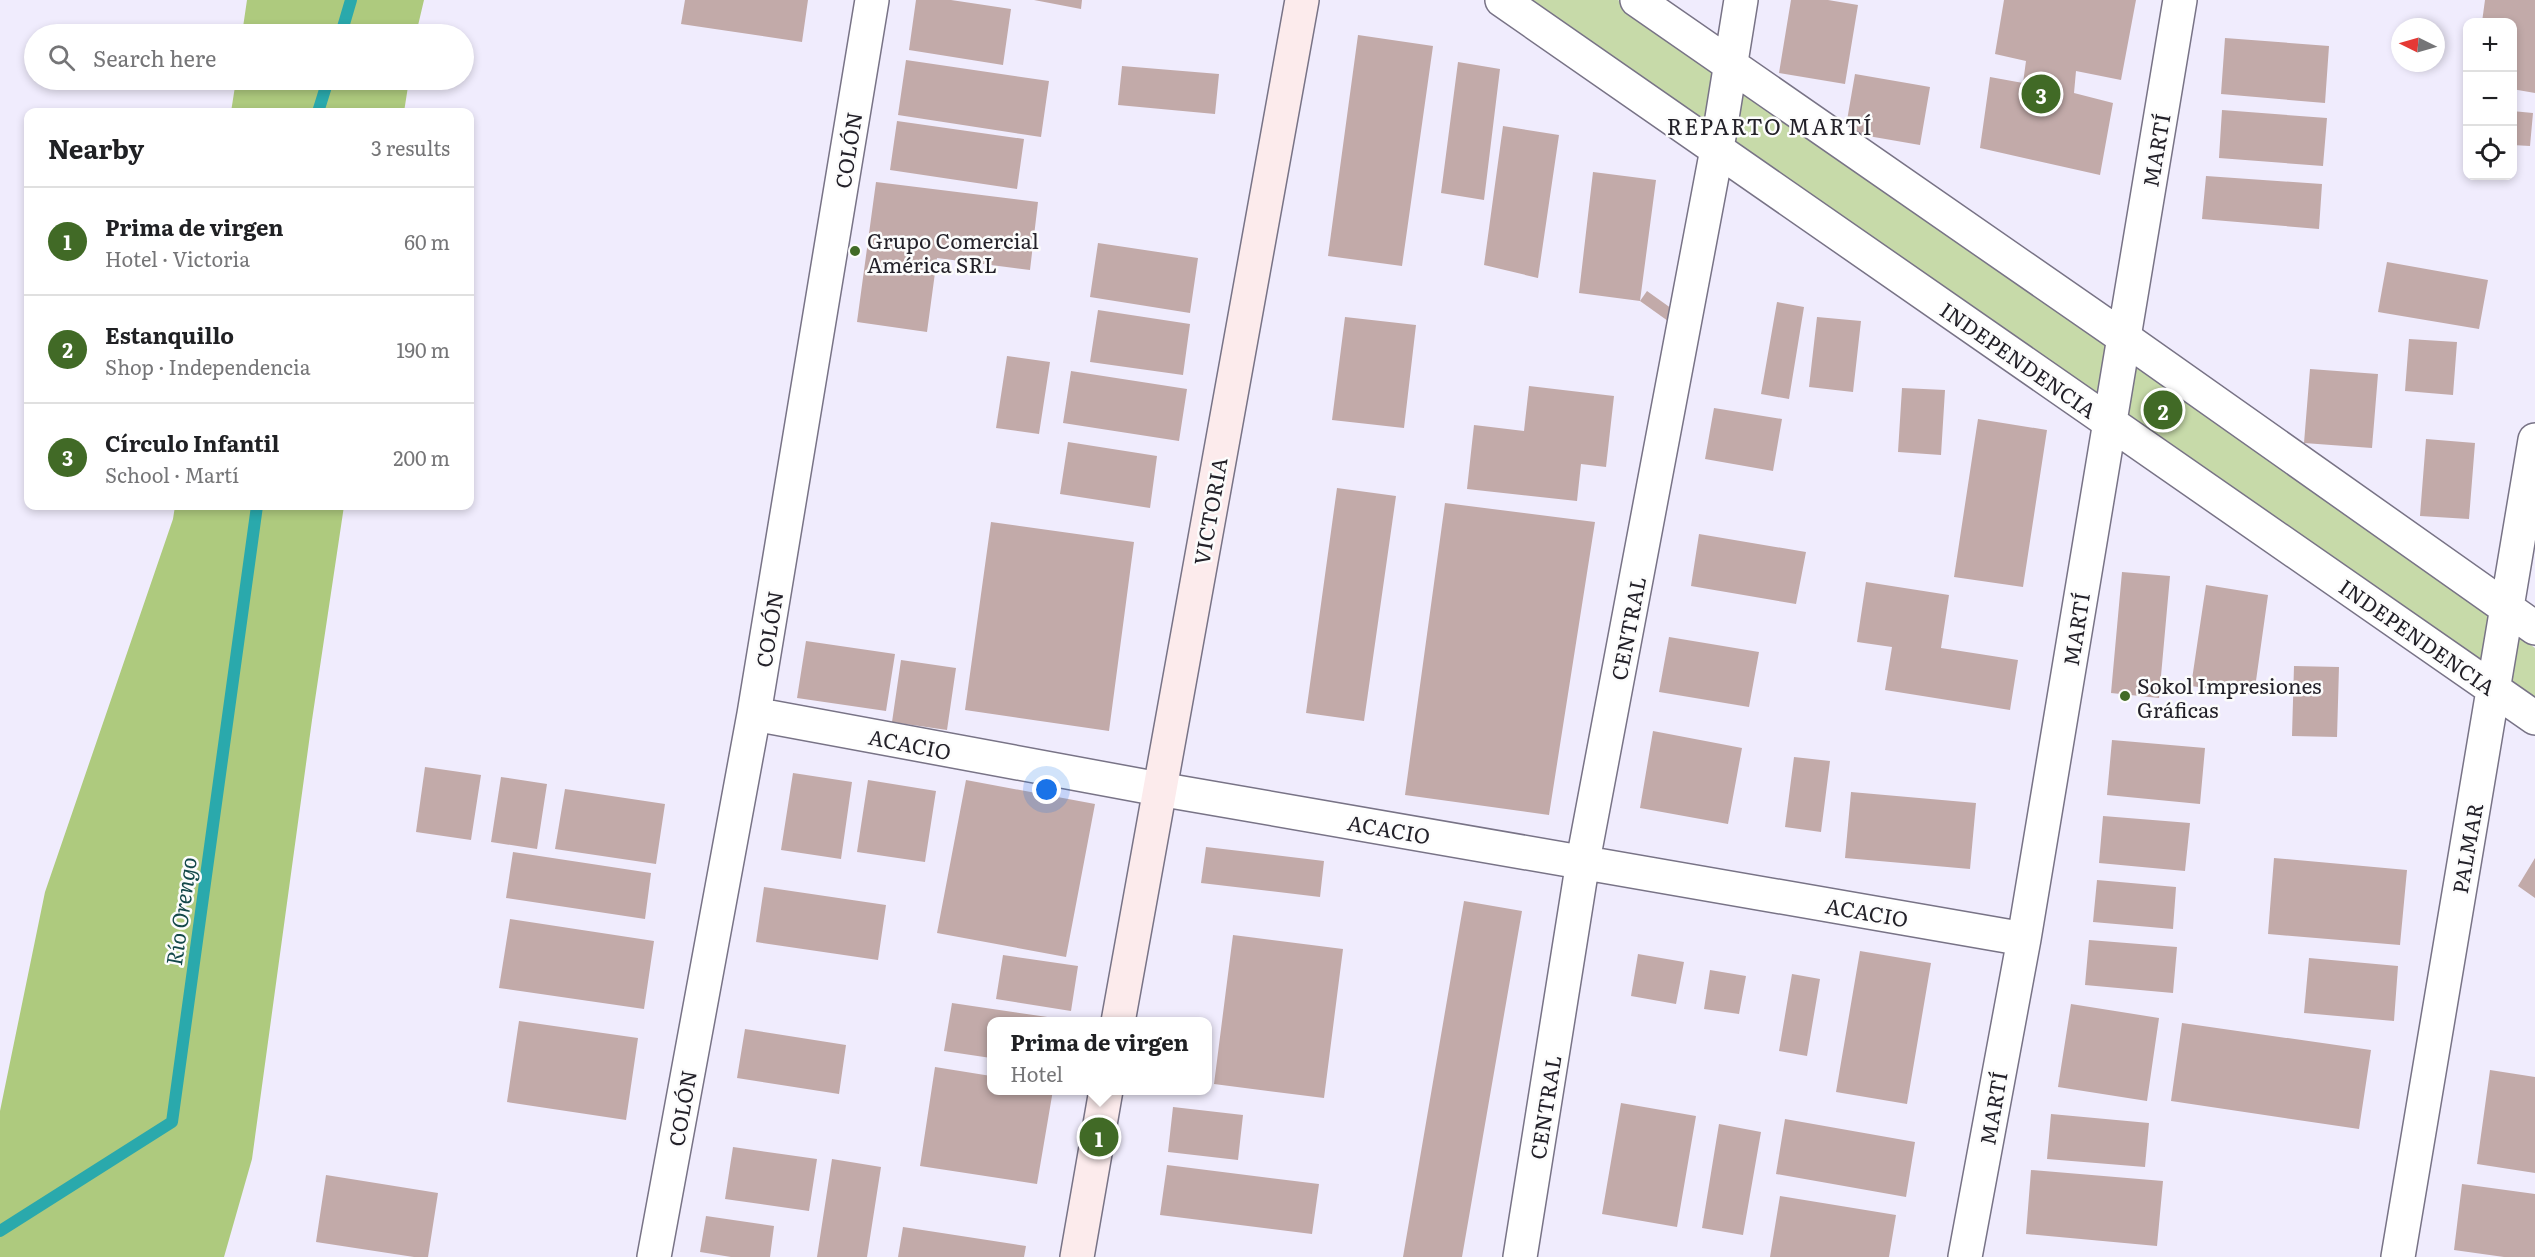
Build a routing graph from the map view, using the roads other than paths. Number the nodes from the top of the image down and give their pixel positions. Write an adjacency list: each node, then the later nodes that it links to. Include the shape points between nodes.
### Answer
1 (872, 0): 15 (street, COLÓN)
2 (1302, 0): 17 (street, VICTORIA)
3 (1502, 0): 8 (street, INDEPENDENCIA)
4 (1637, 0): 7 (street)
5 (1741, 0): 7 (street, CENTRAL)
6 (2180, 0): 9 (street, MARTÍ)
7 (1730, 65): 8 (street, CENTRAL); 9 (street)
8 (1717, 149): 10 (street, INDEPENDENCIA); 18 (street, CENTRAL)
9 (2123, 337): 10 (street, MARTÍ); 12 (street)
10 (2109, 422): 14 (street, INDEPENDENCIA); 19 (street, MARTÍ)
11 (2535, 440): 12 (street, PALMAR)
12 (2505, 607): 13 (street); 14 (street, PALMAR)
13 (2535, 628)
14 (2493, 688): 16 (street, INDEPENDENCIA); 26 (street, PALMAR)
15 (754, 714): 17 (street, ACACIO); 22 (street, COLÓN)
16 (2535, 718)
17 (1159, 789): 18 (street, ACACIO); 20 (street, VICTORIA)
18 (1583, 861): 19 (street, ACACIO); 24 (street, CENTRAL)
19 (2024, 939): 25 (street, MARTÍ)
20 (1119, 1017)
21 (1105, 1095): 23 (street)
22 (654, 1257)
23 (1077, 1257)
24 (1520, 1257)
25 (1965, 1257)
26 (2398, 1257)

